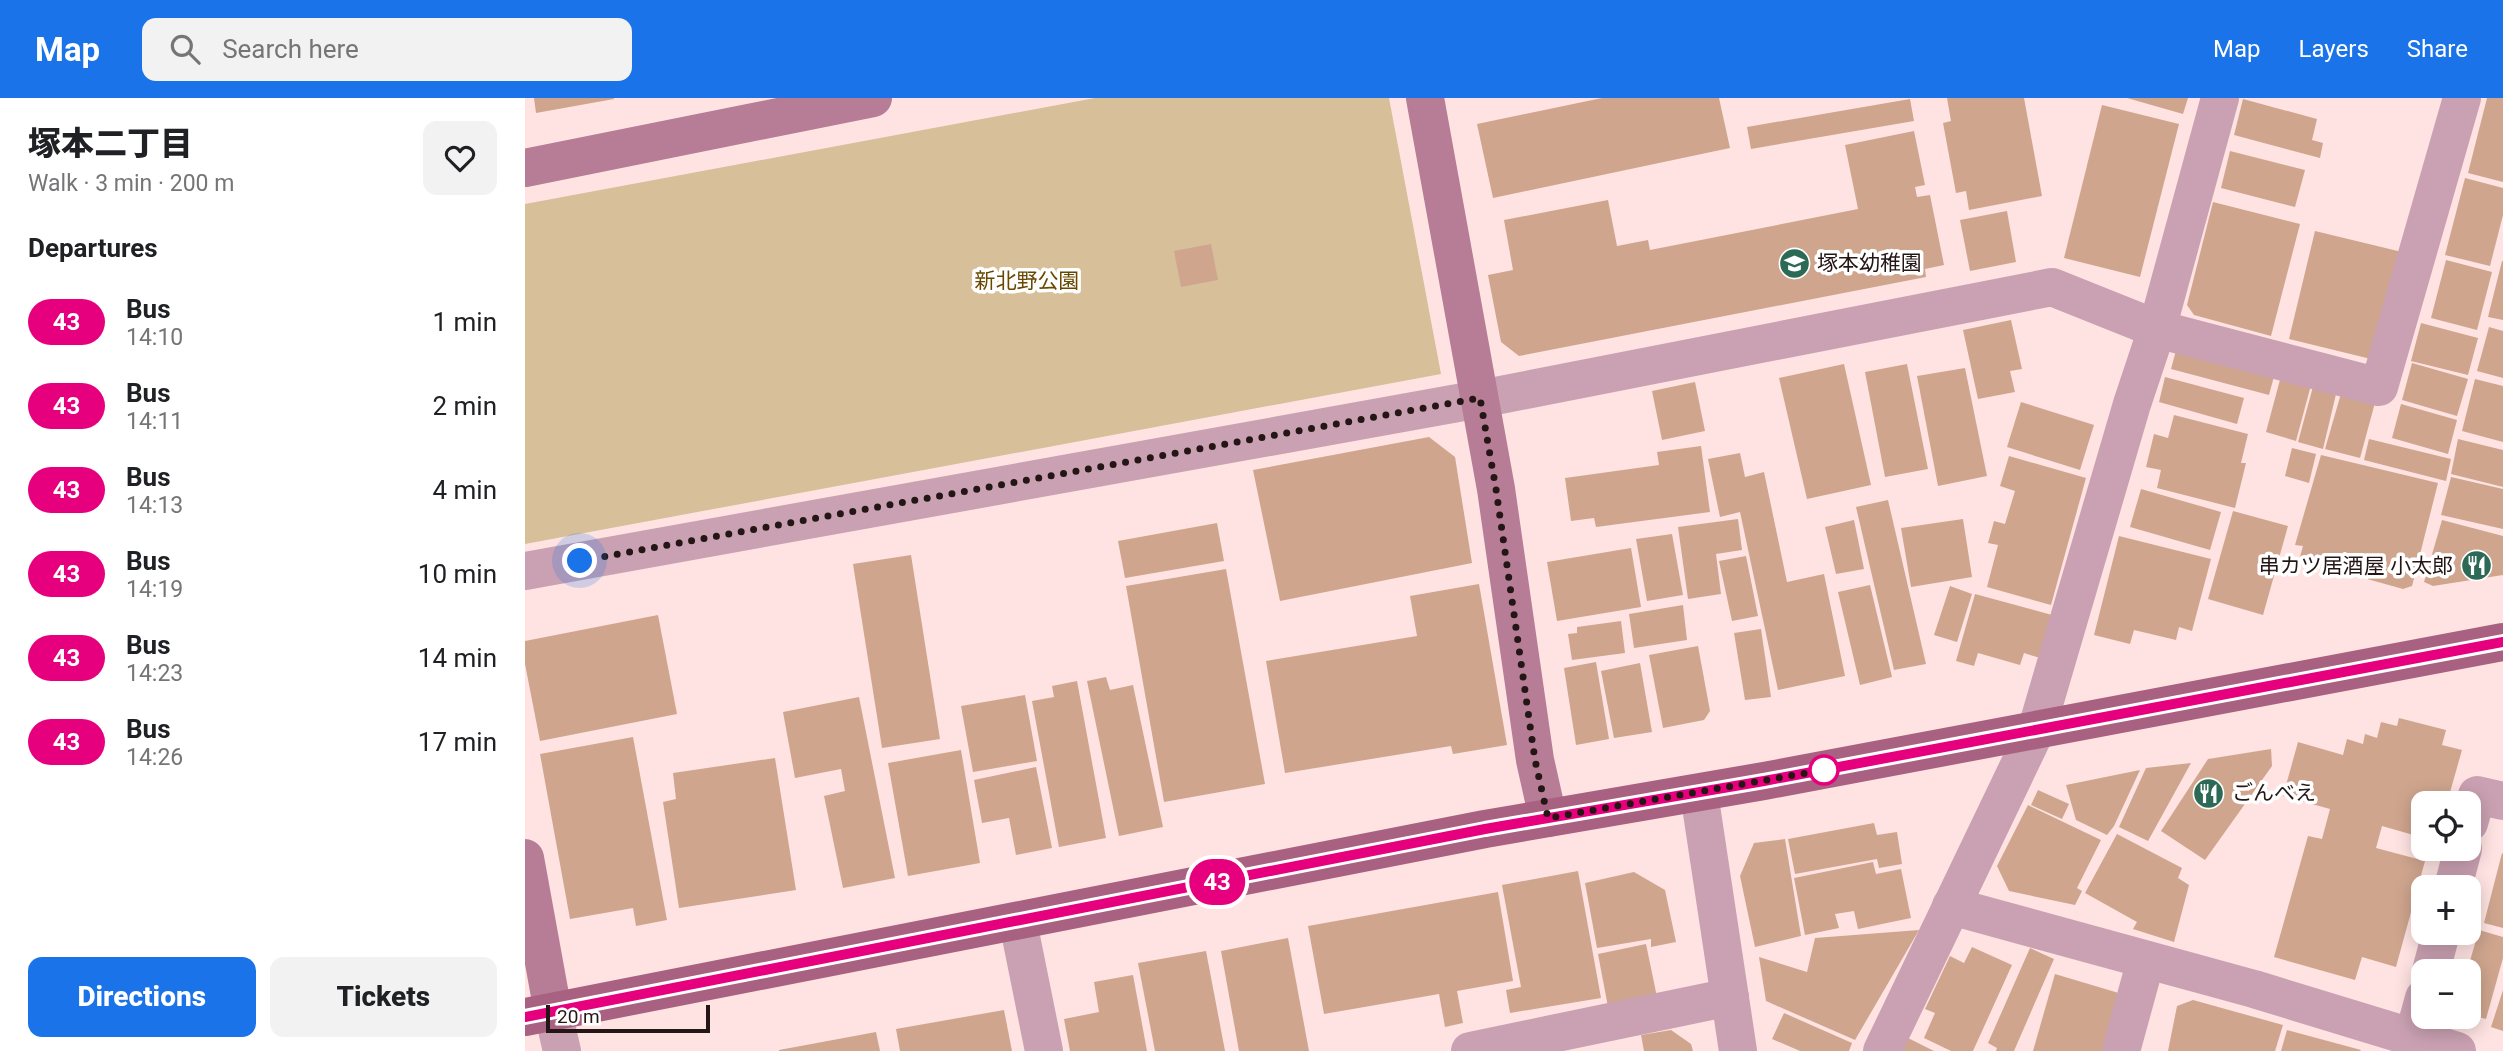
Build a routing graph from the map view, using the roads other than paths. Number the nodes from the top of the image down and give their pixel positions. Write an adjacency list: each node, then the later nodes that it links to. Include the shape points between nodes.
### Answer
1 (873, 98): 5 (street)
2 (1425, 98): 7 (street)
3 (2220, 98): 6 (street)
4 (2462, 98): 6 (street, via 2379,387)
5 (525, 168)
6 (2157, 329): 7 (street, via 2052,287); 10 (street)
7 (1480, 398): 8 (street); 14 (street, via 1535,760)
8 (525, 571)
9 (2503, 642): 10 (main road)
10 (2037, 728): 11 (main road); 16 (street)
11 (1699, 793): 14 (main road); 19 (street)
12 (2481, 796): 13 (street)
13 (2503, 801)
14 (1548, 818): 17 (main road)
15 (525, 858): 20 (street)
16 (1951, 906): 18 (street); 27 (street)
17 (1018, 922): 20 (main road); 24 (street)
18 (2146, 960): 22 (street); 28 (street)
19 (1730, 997): 25 (street); 26 (street)
20 (539, 1014): 23 (street)
21 (2415, 1029): 22 (street)
22 (2413, 1038): 29 (street)
23 (562, 1051)
24 (1044, 1051)
25 (1471, 1051)
26 (1738, 1051)
27 (1882, 1051)
28 (2121, 1051)
29 (2457, 1051)

